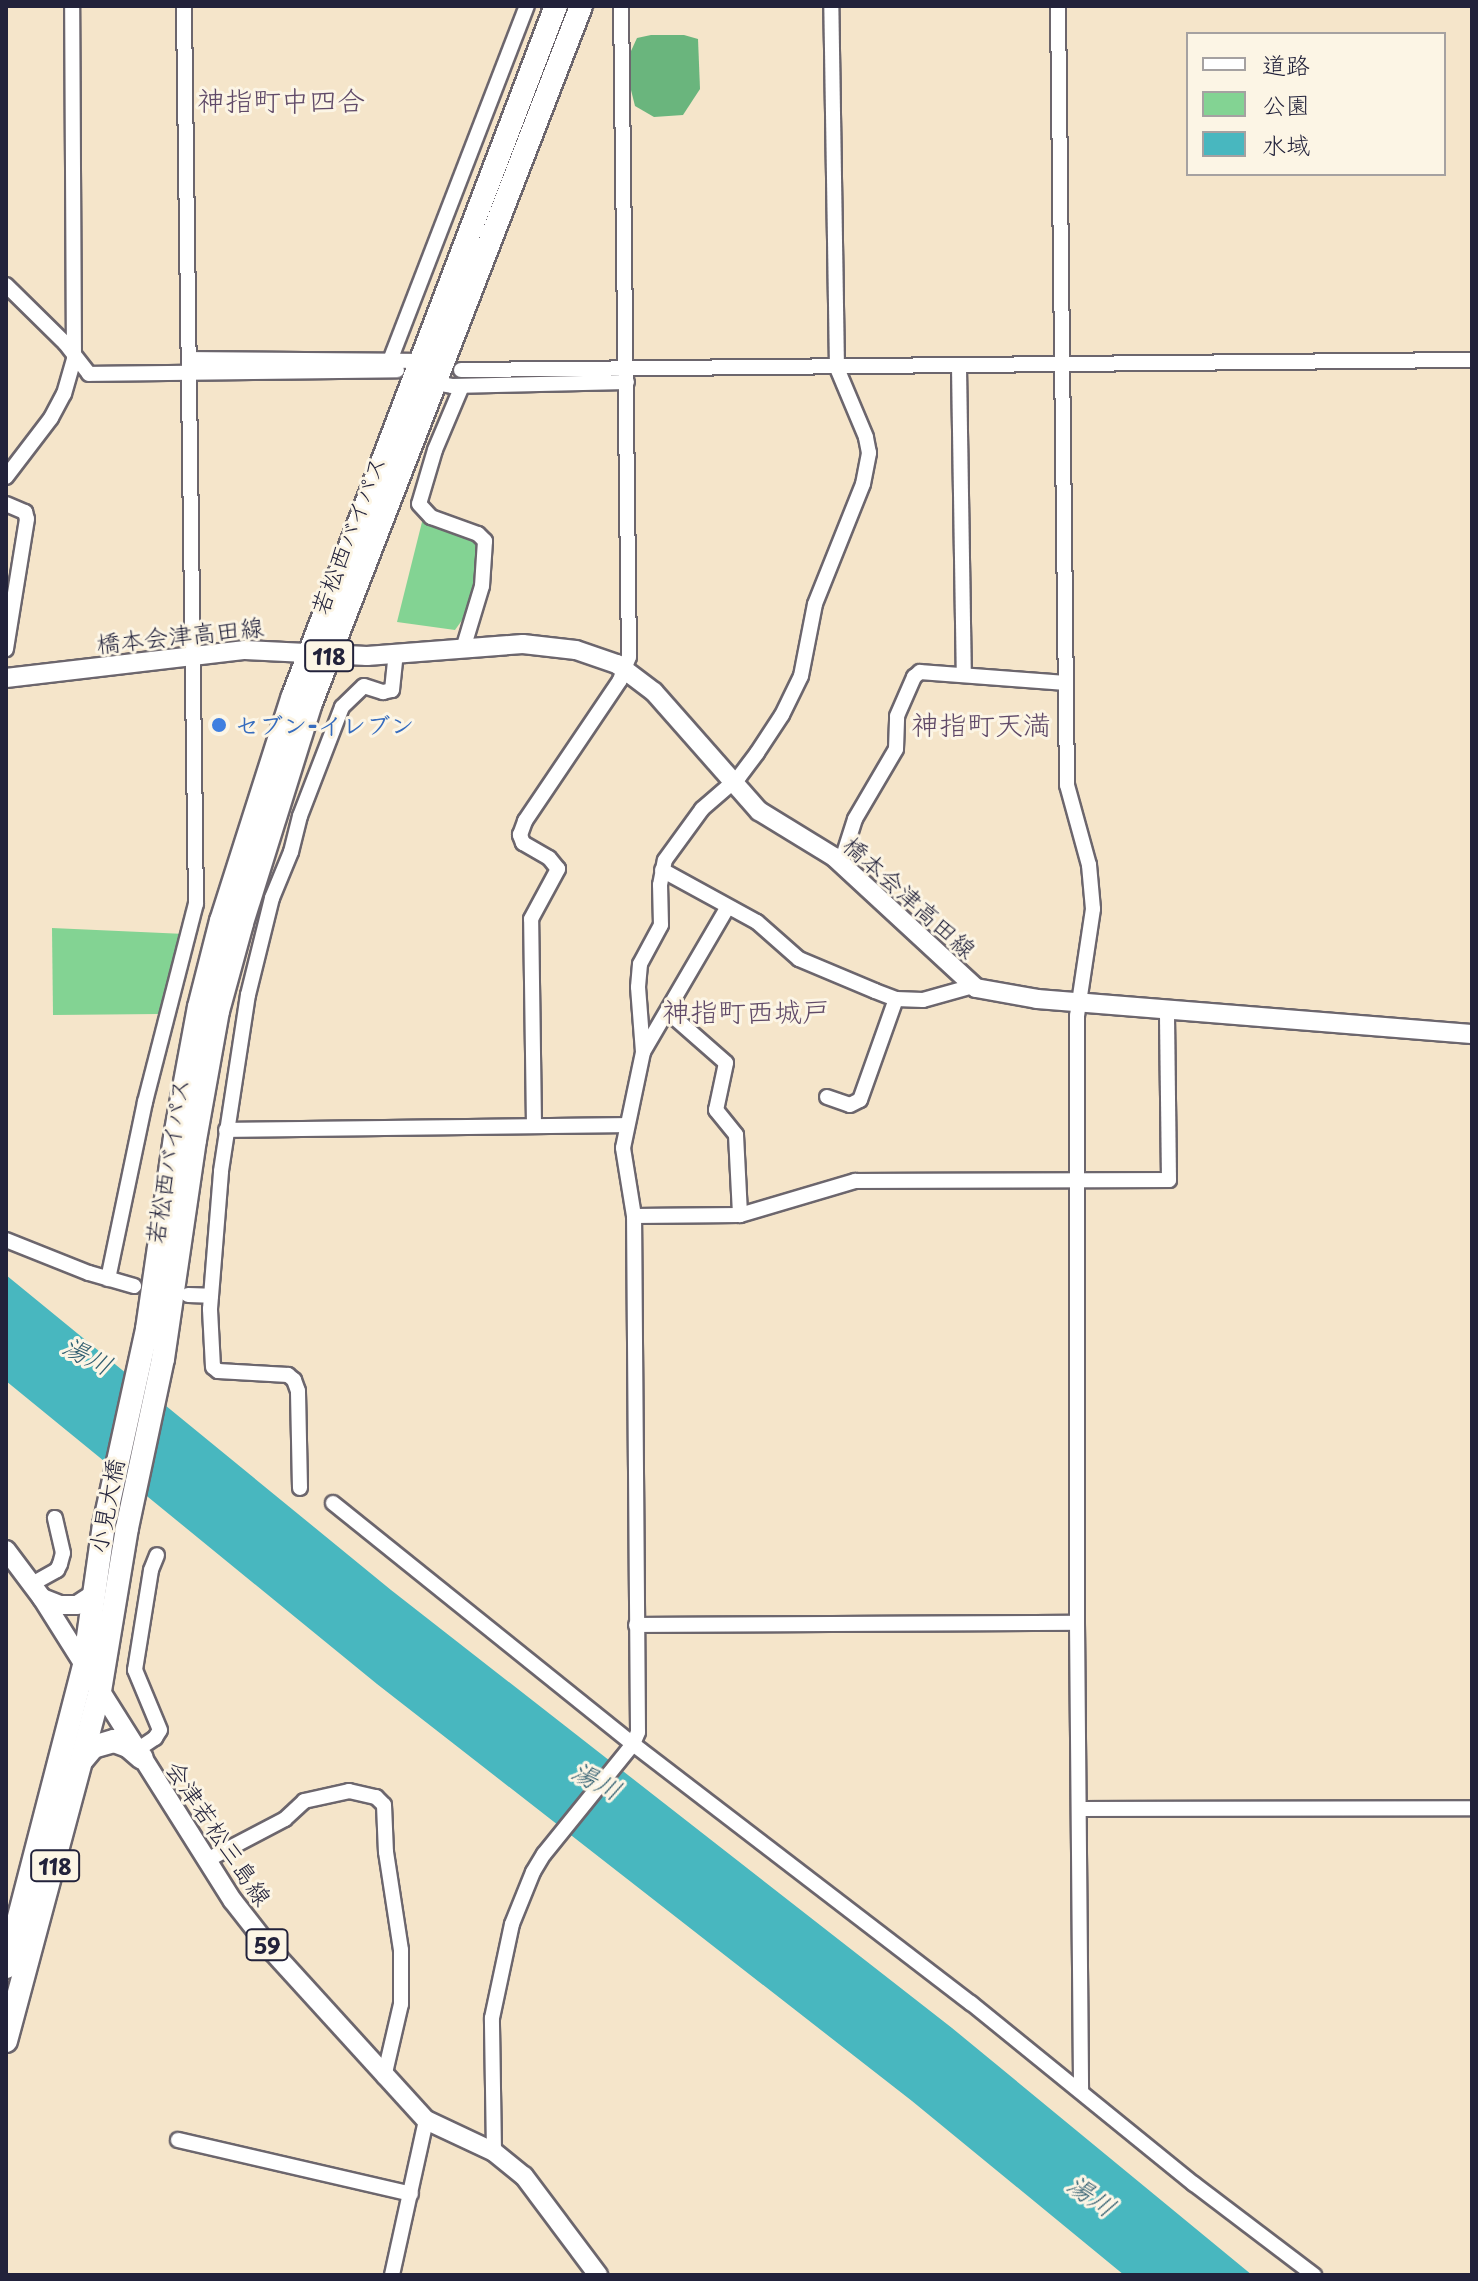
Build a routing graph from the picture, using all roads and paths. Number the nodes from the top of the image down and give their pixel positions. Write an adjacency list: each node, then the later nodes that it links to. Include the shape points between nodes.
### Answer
1 (72, 6): 10 (street)
2 (184, 6): 15 (street)
3 (527, 6): 13 (street)
4 (556, 6): 12 (highway, 若松西バイパス / 118)
5 (581, 6): 20 (highway, 若松西バイパス / 118)
6 (621, 6): 19 (street)
7 (831, 6): 17 (street)
8 (1058, 6): 14 (street)
9 (6, 285): 10 (street, via 65,343)
10 (74, 359): 15 (street, via 89,374); 22 (street, via 51,418)
11 (1472, 360): 14 (street)
12 (421, 361): 13 (street); 26 (highway, 若松西バイパス / 118)
13 (394, 364): 15 (street)
14 (1062, 366): 16 (street); 32 (street)
15 (190, 367): 28 (street)
16 (959, 367): 17 (street); 30 (street)
17 (837, 368): 19 (street); 33 (street, via 868,443 863,484 815,604 801,676 782,715)
18 (461, 370): 19 (street)
19 (627, 375): 21 (street); 29 (street, via 630,609)
20 (435, 383): 21 (street); 26 (highway, 若松西バイパス / 118)
21 (462, 386): 25 (street, via 419,504 431,517 485,541 482,586)
22 (6, 477)
23 (6, 504): 24 (street, via 25,512 27,519)
24 (6, 649)
25 (463, 649): 27 (main road, 橋本会津高田線); 29 (main road, 橋本会津高田線, via 555,646 599,656)
26 (320, 653): 27 (main road, 橋本会津高田線); 28 (main road, 橋本会津高田線, via 245,650); 56 (highway, 若松西バイパス / 118, via 218,1011)
27 (396, 653): 47 (street, via 392,690 364,686 342,707 300,816 252,980)
28 (195, 655): 31 (main road, 橋本会津高田線); 52 (street, via 195,910 145,1102)
29 (625, 669): 33 (main road, 橋本会津高田線, via 676,714); 45 (street, via 520,835 558,869 531,919)
30 (964, 675): 32 (street); 34 (street, via 920,672 914,677 897,716 896,749 855,819)
31 (6, 678)
32 (1066, 683): 39 (street, via 1067,785 1092,885)
33 (733, 783): 34 (main road, 橋本会津高田線, via 769,819); 35 (street, via 687,828)
34 (841, 863): 37 (main road, 橋本会津高田線)
35 (662, 870): 36 (street); 43 (street, via 661,925 644,953 638,977)
36 (727, 908): 38 (street, via 772,932 799,959); 41 (street)
37 (973, 986): 38 (street, via 923,1000); 39 (main road, 橋本会津高田線, via 1016,997)
38 (896, 999): 44 (street, via 860,1100 850,1105)
39 (1080, 1001): 40 (main road, 橋本会津高田線); 48 (street)
40 (1167, 1008): 42 (main road, 橋本会津高田線); 48 (street, via 1169,1180)
41 (668, 1012): 43 (street); 49 (street, via 726,1063 716,1110 736,1135)
42 (1472, 1034)
43 (643, 1052): 46 (street)
44 (827, 1097)
45 (534, 1125): 46 (street); 47 (street)
46 (626, 1125): 50 (street, via 623,1148)
47 (226, 1130): 55 (street)
48 (1077, 1182): 49 (street, via 855,1181); 65 (street)
49 (740, 1215): 50 (street)
50 (634, 1216): 66 (street)
51 (6, 1240): 52 (street)
52 (108, 1279): 53 (street)
53 (134, 1286)
54 (188, 1295): 55 (street)
55 (211, 1296): 57 (street, via 213,1367 294,1380)
56 (158, 1331): 60 (highway, 小見大橋 / 118)
57 (300, 1488)
58 (333, 1503): 69 (street)
59 (55, 1518): 63 (street, via 63,1553 57,1570)
60 (115, 1526): 64 (highway, 小見大橋 / 118); 68 (highway, 小見大橋 / 118)
61 (6, 1550): 63 (main road, 会津若松三島線 / 59)
62 (157, 1555): 70 (street, via 135,1670 160,1730)
63 (37, 1591): 64 (main road, via 60,1605 77,1605); 67 (main road, 会津若松三島線 / 59)
64 (94, 1594): 67 (highway, 小見大橋 / 118)
65 (1077, 1623): 66 (street); 73 (street)
66 (636, 1625): 69 (street, via 640,1710)
67 (84, 1665): 68 (main road, 会津若松三島線 / 59); 75 (highway, 118)
68 (100, 1691): 70 (main road, 会津若松三島線 / 59); 71 (highway, 118)
69 (633, 1744): 78 (street); 81 (street, via 544,1854 512,1924 492,2018)
70 (139, 1754): 71 (highway, via 114,1741 93,1747); 74 (main road, 会津若松三島線 / 59)
71 (83, 1759): 76 (highway, 118)
72 (1472, 1808): 73 (street)
73 (1080, 1809): 78 (street)
74 (207, 1860): 77 (main road, 会津若松三島線 / 59, via 273,1952); 77 (street, via 285,1819 304,1801 349,1791 376,1797 384,1805 401,1950 401,2004)
75 (6, 1967)
76 (6, 2041)
77 (384, 2077): 79 (main road, 会津若松三島線 / 59)
78 (1081, 2090): 85 (street)
79 (426, 2120): 81 (main road, 会津若松三島線 / 59); 82 (street)
80 (178, 2140): 82 (street)
81 (494, 2152): 84 (main road, 会津若松三島線 / 59, via 545,2200)
82 (411, 2194): 83 (street)
83 (392, 2275)
84 (598, 2275)
85 (1314, 2275)

